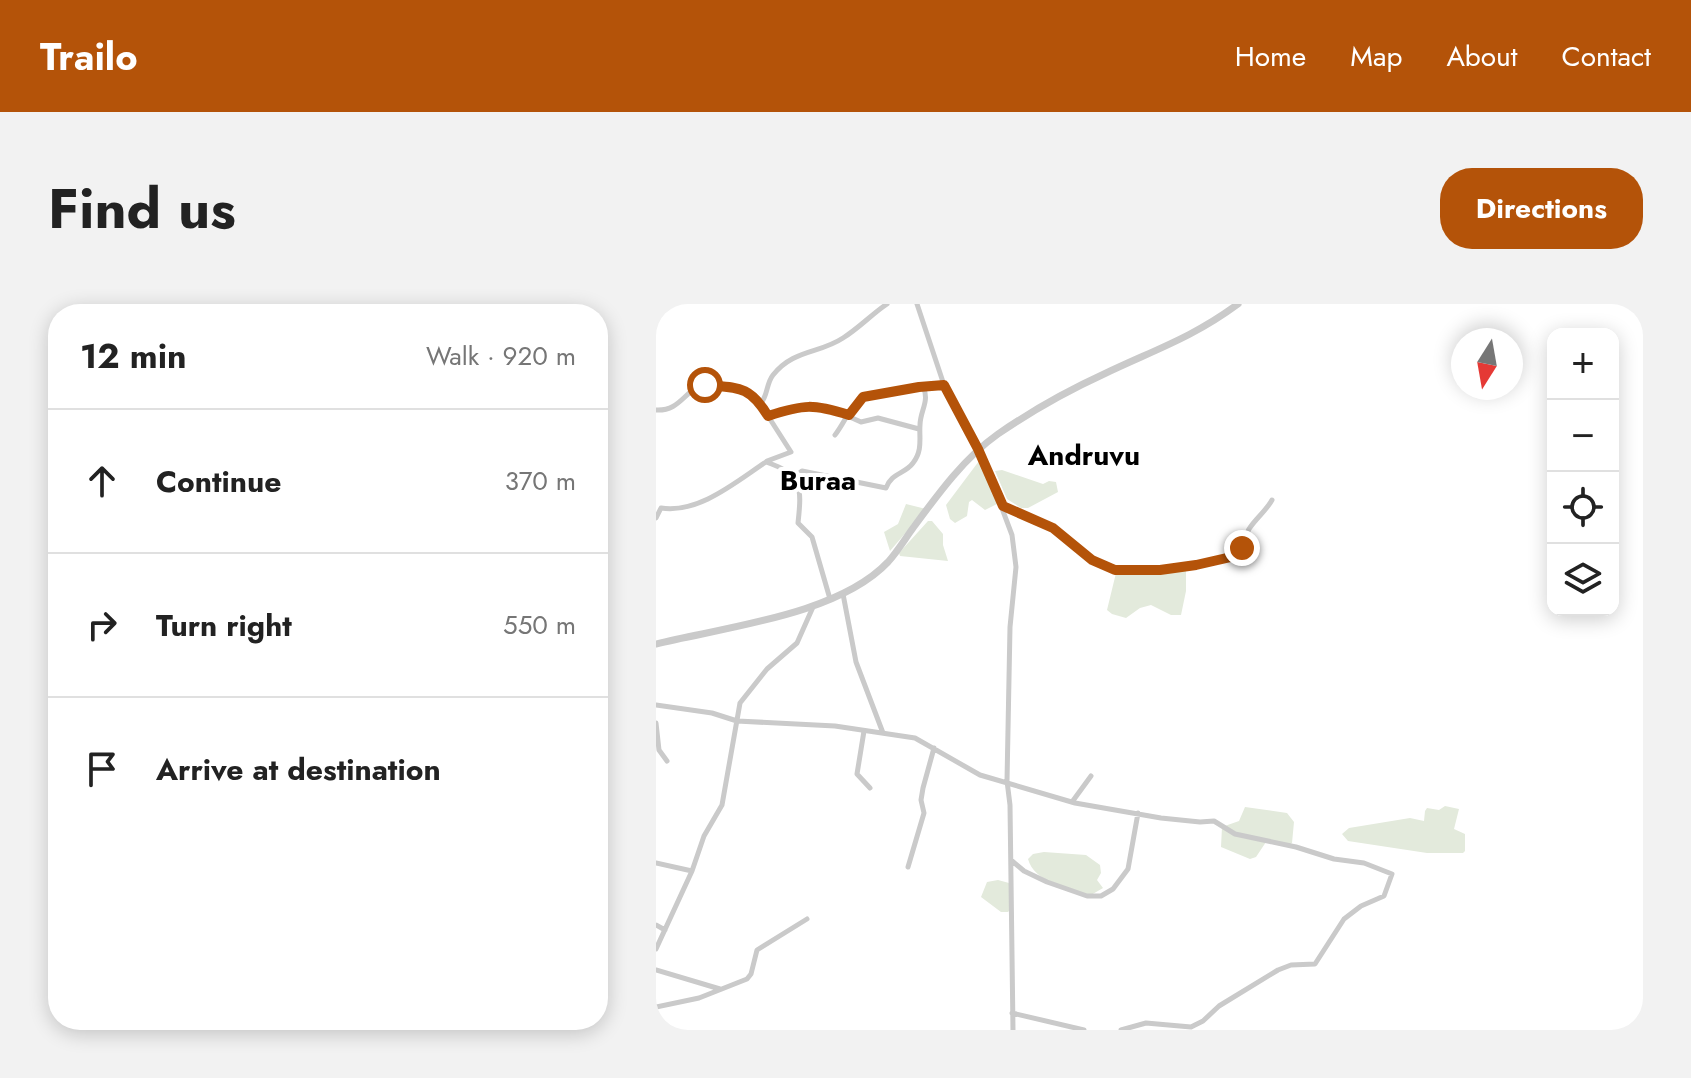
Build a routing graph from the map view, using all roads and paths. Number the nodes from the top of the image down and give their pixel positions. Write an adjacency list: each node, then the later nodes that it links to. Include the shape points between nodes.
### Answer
1 (887, 304): 6 (street, via 843,338 789,361 771,378)
2 (917, 304): 4 (street)
3 (1238, 304): 12 (street, via 1191,335 1083,384)
4 (944, 385): 5 (street); 12 (street)
5 (923, 387): 8 (street, via 863,397); 10 (street, via 927,398)
6 (761, 403): 7 (street, via 736,386 703,385 679,404); 9 (street)
7 (656, 410)
8 (849, 415): 9 (street, via 807,405); 10 (street, via 861,422 878,418); 11 (street)
9 (768, 416): 13 (street, via 791,452)
10 (919, 429): 14 (street, via 915,461 883,489 802,471)
11 (835, 435)
12 (978, 449): 16 (street); 18 (street, via 888,563)
13 (766, 462): 14 (street); 17 (street, via 705,500 682,509 661,508)
14 (794, 477): 19 (street, via 798,523 812,537)
15 (1272, 500): 16 (street, via 1231,557 1146,570 1104,567 1053,528)
16 (1003, 506): 30 (street, via 1016,567)
17 (656, 518)
18 (843, 594): 19 (street); 26 (street, via 856,662)
19 (830, 599): 20 (street)
20 (813, 606): 21 (street); 23 (street, via 797,643 743,698)
21 (656, 644)
22 (656, 705): 23 (street)
23 (737, 721): 25 (street); 37 (street, via 722,805)
24 (656, 723): 28 (street, via 659,750)
25 (864, 731): 26 (street); 31 (street, via 857,774)
26 (883, 733): 27 (street, via 915,738)
27 (934, 748): 30 (street, via 973,772); 36 (street, via 921,800 924,813)
28 (667, 761)
29 (1091, 776): 32 (street)
30 (1007, 781): 32 (street); 34 (street)
31 (870, 788)
32 (1072, 802): 33 (street)
33 (1138, 813): 34 (street, via 1128,869 1101,896 1033,876); 48 (street, via 1214,821 1238,835 1392,874 1384,896 1344,919 1315,964 1278,970 1191,1027 1146,1023)
34 (1010, 859): 45 (street)
35 (656, 863): 37 (street)
36 (908, 867)
37 (692, 871): 40 (street)
38 (807, 919): 43 (street, via 757,950 750,976)
39 (656, 925): 40 (street)
40 (665, 930): 41 (street)
41 (656, 949)
42 (656, 970): 43 (street)
43 (721, 989): 44 (street)
44 (656, 1007)
45 (1012, 1013): 46 (street); 47 (street)
46 (1013, 1030)
47 (1084, 1030)
48 (1121, 1030)

